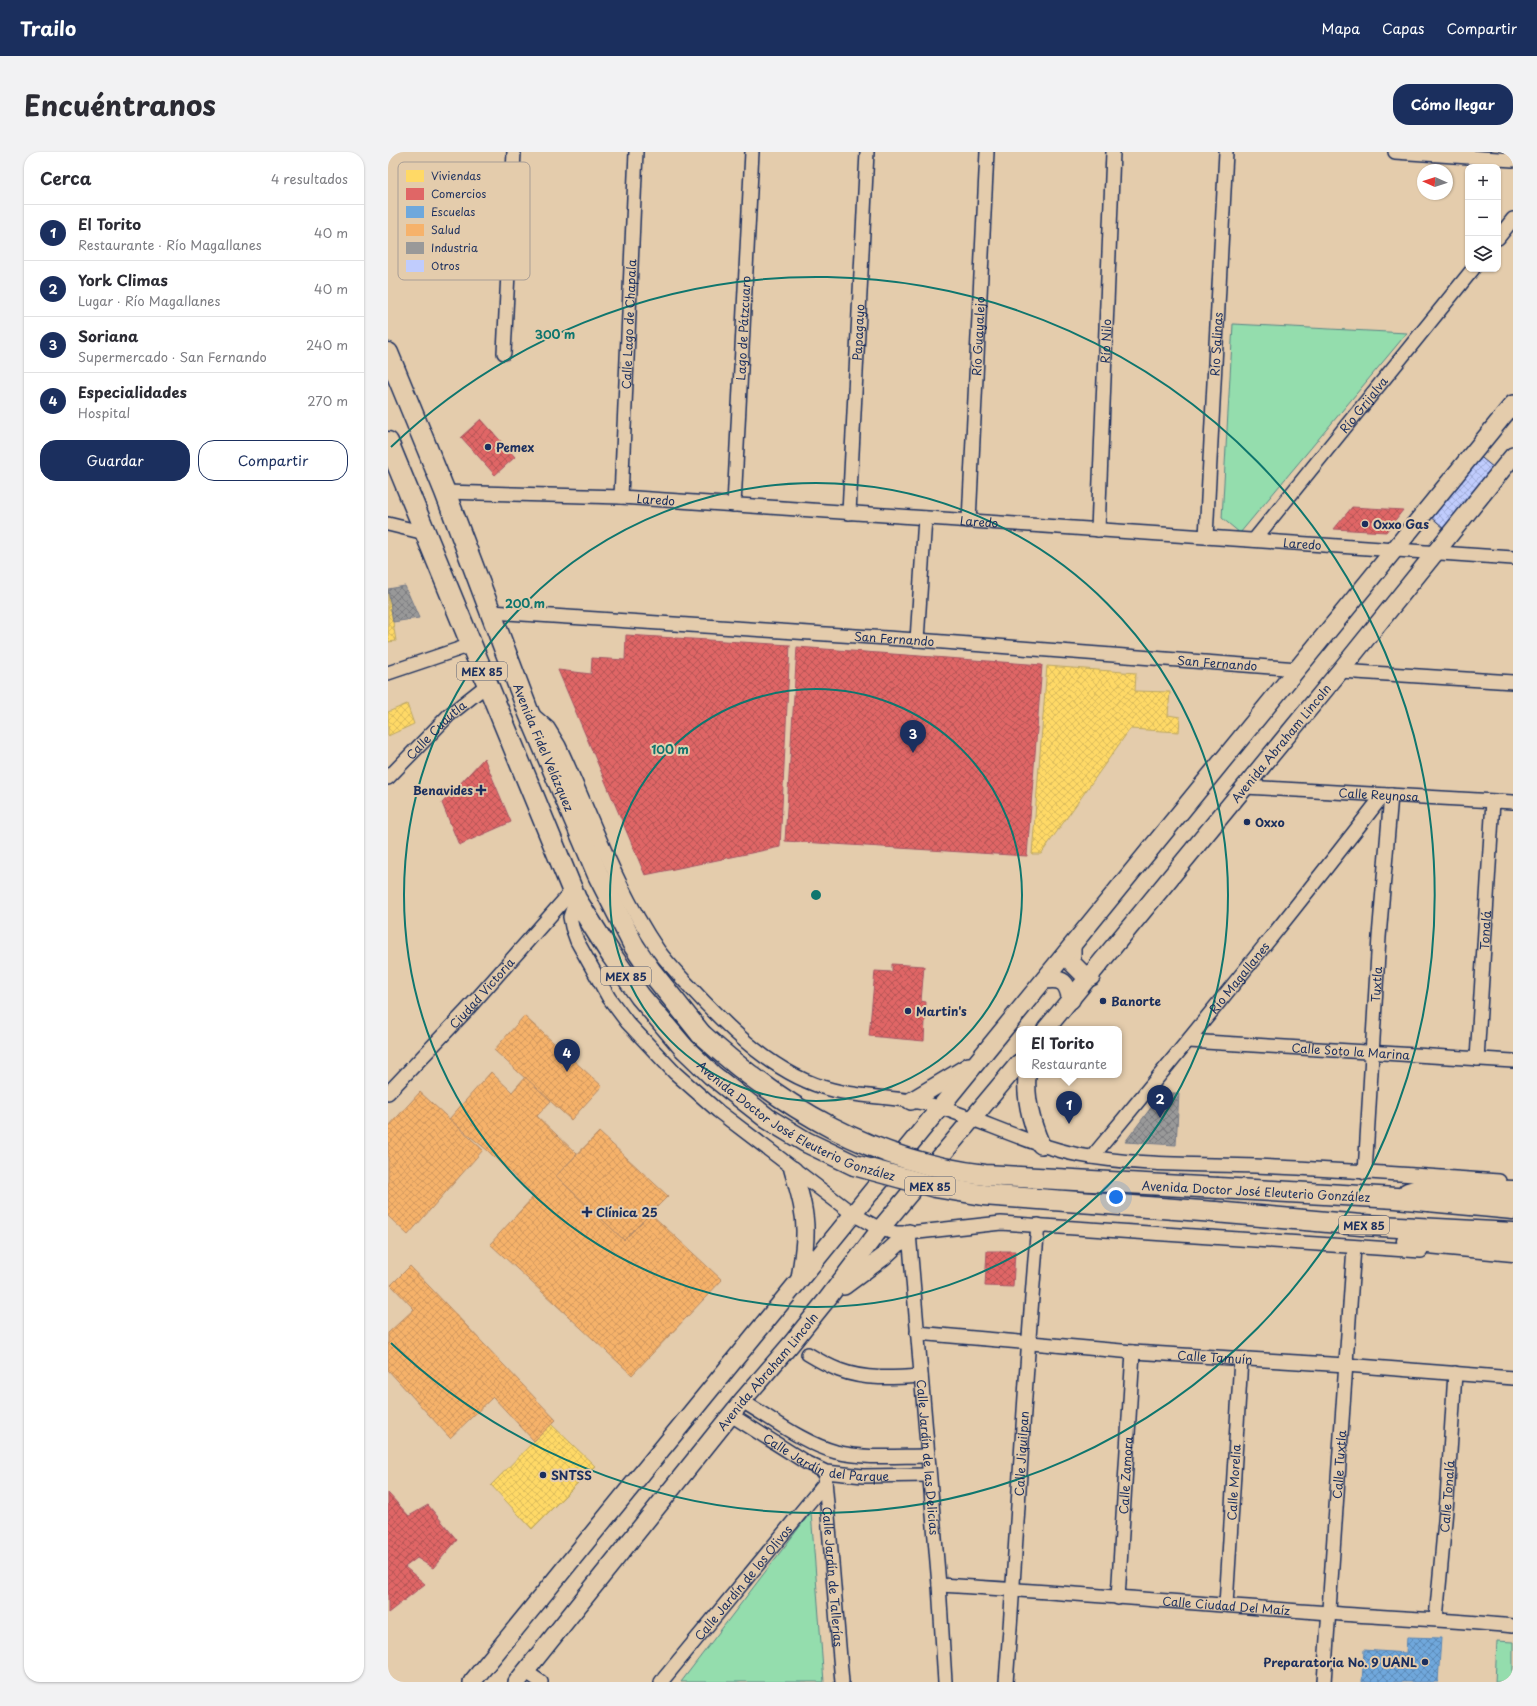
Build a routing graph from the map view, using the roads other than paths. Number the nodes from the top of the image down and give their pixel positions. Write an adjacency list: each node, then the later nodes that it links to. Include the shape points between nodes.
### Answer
1 (514, 152): 11 (street)
2 (636, 152): 22 (street, Calle Lago de Chapala)
3 (752, 152): 23 (street, Lago de Pátzcuaro)
4 (867, 152): 24 (street, Papagayo)
5 (987, 152): 26 (street, Río Guayalejo)
6 (1113, 152): 28 (street, Río Nilo)
7 (1226, 152): 30 (street, Río Salinas)
8 (1395, 152): 9 (street)
9 (1458, 154): 10 (street)
10 (1513, 160)
11 (514, 162)
12 (1513, 219): 13 (street)
13 (1500, 236)
14 (1471, 272): 31 (street, Río Grijalva)
15 (508, 280): 17 (street)
16 (388, 353): 21 (highway, Avenida Fidel Velázquez / MEX 85)
17 (504, 353)
18 (1513, 404): 32 (main road)
19 (388, 442): 29 (highway, MEX 85)
20 (1513, 456): 33 (main road, Avenida Abraham Lincoln)
21 (445, 492): 22 (street, Laredo); 35 (highway, Avenida Fidel Velázquez / MEX 85)
22 (621, 497): 23 (street, Laredo)
23 (734, 505): 24 (street, Laredo)
24 (849, 513): 25 (street, Laredo)
25 (925, 518): 26 (street, Laredo); 36 (street)
26 (969, 521): 28 (street, Laredo)
27 (388, 524): 29 (street)
28 (1098, 530): 30 (street, Laredo)
29 (425, 533): 37 (highway, MEX 85)
30 (1206, 537): 31 (street, Laredo)
31 (1254, 540): 32 (street, Laredo)
32 (1394, 550): 33 (street, Laredo); 38 (main road)
33 (1434, 553): 34 (street, Laredo); 39 (main road, Avenida Abraham Lincoln)
34 (1513, 558)
35 (491, 612): 36 (street, San Fernando); 43 (highway, Avenida Fidel Velázquez / MEX 85)
36 (917, 640): 38 (street, San Fernando)
37 (471, 646): 40 (street); 42 (highway, MEX 85)
38 (1298, 669): 50 (main road)
39 (1340, 671): 41 (street); 45 (main road, Avenida Abraham Lincoln)
40 (388, 672)
41 (1513, 682)
42 (487, 685): 44 (street, Calle Cuautla, via 449,715); 49 (highway, MEX 85)
43 (528, 711): 55 (highway, Avenida Fidel Velázquez / MEX 85, via 581,838 634,946); 64 (street, via 548,728 559,746 608,860 635,913 659,951 713,1012 756,1050 807,1081 849,1094)
44 (388, 778)
45 (1244, 787): 46 (street, Calle Reynosa); 51 (main road, Avenida Abraham Lincoln)
46 (1387, 795): 47 (street, Calle Reynosa); 56 (street, Río Magallanes); 57 (street, Tuxtla)
47 (1493, 801): 48 (street, Calle Reynosa); 59 (street, Tonalá)
48 (1513, 802)
49 (574, 895): 63 (street, Ciudad Victoria); 69 (street, via 570,917 577,941 609,998 627,1022 675,1073 706,1101); 77 (highway, Avenida Doctor José Eleuterio González / MEX 85, bridge, via 640,996 684,1048 712,1075 768,1119 820,1150 861,1167 934,1187 983,1195)
50 (1072, 947): 51 (main road, via 1072,963); 52 (main road)
51 (1091, 977): 53 (main road, Avenida Abraham Lincoln)
52 (1045, 980): 53 (main road, via 1064,982); 58 (main road)
53 (1071, 1000): 54 (main road, Avenida Abraham Lincoln)
54 (1049, 1026)
55 (701, 1034): 73 (highway, Avenida Doctor José Eleuterio González / MEX 85, bridge, via 750,1076 811,1116 883,1151 942,1169 985,1175)
56 (1189, 1041): 57 (street, Calle Soto la Marina); 68 (street, Río Magallanes)
57 (1373, 1052): 59 (street, Calle Soto la Marina); 70 (street, Tuxtla)
58 (981, 1058): 64 (main road); 65 (main road)
59 (1477, 1059): 60 (street, Calle Soto la Marina)
60 (1513, 1061)
61 (1016, 1066): 66 (main road, Avenida Abraham Lincoln)
62 (1027, 1078): 67 (main road, via 1029,1109)
63 (388, 1093)
64 (911, 1101): 65 (street)
65 (940, 1108): 66 (street); 75 (main road)
66 (972, 1120): 67 (street); 78 (main road, Avenida Abraham Lincoln)
67 (1041, 1145): 68 (street)
68 (1092, 1157): 70 (street)
69 (794, 1170): 75 (street); 84 (main road, via 805,1229)
70 (1365, 1173): 71 (street)
71 (1513, 1182)
72 (1513, 1191): 73 (highway, via 1433,1188 1413,1191)
73 (1396, 1198): 74 (highway, Avenida Doctor José Eleuterio González / MEX 85)
74 (1513, 1209)
75 (853, 1214): 78 (street); 84 (main road)
76 (1038, 1225): 79 (street, via 1000,1223); 81 (street); 87 (street, Calle Jiquilpan)
77 (1361, 1225): 80 (highway, Avenida Doctor José Eleuterio González / MEX 85); 82 (highway, via 1372,1233 1392,1239)
78 (880, 1229): 79 (street, via 887,1232); 85 (main road, Avenida Abraham Lincoln)
79 (910, 1233): 85 (main road); 86 (street, Calle Jardín de las Delicias)
80 (1513, 1233)
81 (1354, 1247): 83 (street); 91 (street, Calle Tuxtla)
82 (1513, 1251)
83 (1513, 1256)
84 (800, 1279): 112 (main road)
85 (828, 1298): 95 (main road, Avenida Abraham Lincoln)
86 (917, 1334): 87 (street, Calle Tamuín); 93 (street, Calle Jardín de las Delicias)
87 (1028, 1343): 88 (street, Calle Tamuín); 105 (street, Calle Jiquilpan)
88 (1133, 1352): 90 (street, Calle Tamuín); 106 (street, Calle Zamora)
89 (808, 1354): 93 (street, via 852,1374 881,1378)
90 (1241, 1359): 91 (street, Calle Tamuín); 107 (street, Calle Morelia)
91 (1346, 1365): 92 (street, Calle Tamuín); 108 (street, Calle Tuxtla)
92 (1455, 1374): 94 (street, Calle Tamuín); 109 (street, Calle Tonalá)
93 (920, 1376): 100 (street, Calle Jardín de las Delicias)
94 (1513, 1378)
95 (742, 1400): 96 (main road, Avenida Abraham Lincoln); 97 (street, Calle Jardín del Parque)
96 (731, 1415): 98 (street, Calle Jardín del Parque); 111 (main road, Avenida Abraham Lincoln)
97 (801, 1436): 98 (street); 99 (street, Calle Jardín del Parque, via 816,1445 835,1451)
98 (790, 1452): 103 (street, Calle Jardín del Parque)
99 (865, 1456): 100 (street, Calle Jardín del Parque); 102 (street)
100 (927, 1456): 101 (street, Calle Jardín de las Delicias)
101 (930, 1475): 102 (street, Calle Jardín del Parque); 104 (street, Calle Jardín de las Delicias)
102 (863, 1476): 103 (street, Calle Jardín del Parque)
103 (826, 1477): 114 (street, Calle Jardín de los Olivos); 115 (street, Calle Jardín de Tallerías)
104 (939, 1586): 105 (street, Calle Ciudad Del Maíz); 116 (street, Calle Jardín de las Delicias)
105 (1013, 1589): 106 (street, Calle Ciudad Del Maíz); 117 (street, Calle Jiquilpan)
106 (1118, 1598): 107 (street, Calle Ciudad Del Maíz)
107 (1226, 1605): 108 (street, Calle Ciudad Del Maíz)
108 (1330, 1613): 109 (street, Calle Ciudad Del Maíz); 118 (street, Calle Tuxtla)
109 (1436, 1619): 110 (street, Calle Ciudad Del Maíz)
110 (1513, 1626)
111 (521, 1677): 113 (street)
112 (472, 1682)
113 (541, 1682)
114 (661, 1682)
115 (842, 1682)
116 (945, 1682)
117 (1006, 1682)
118 (1324, 1682)

